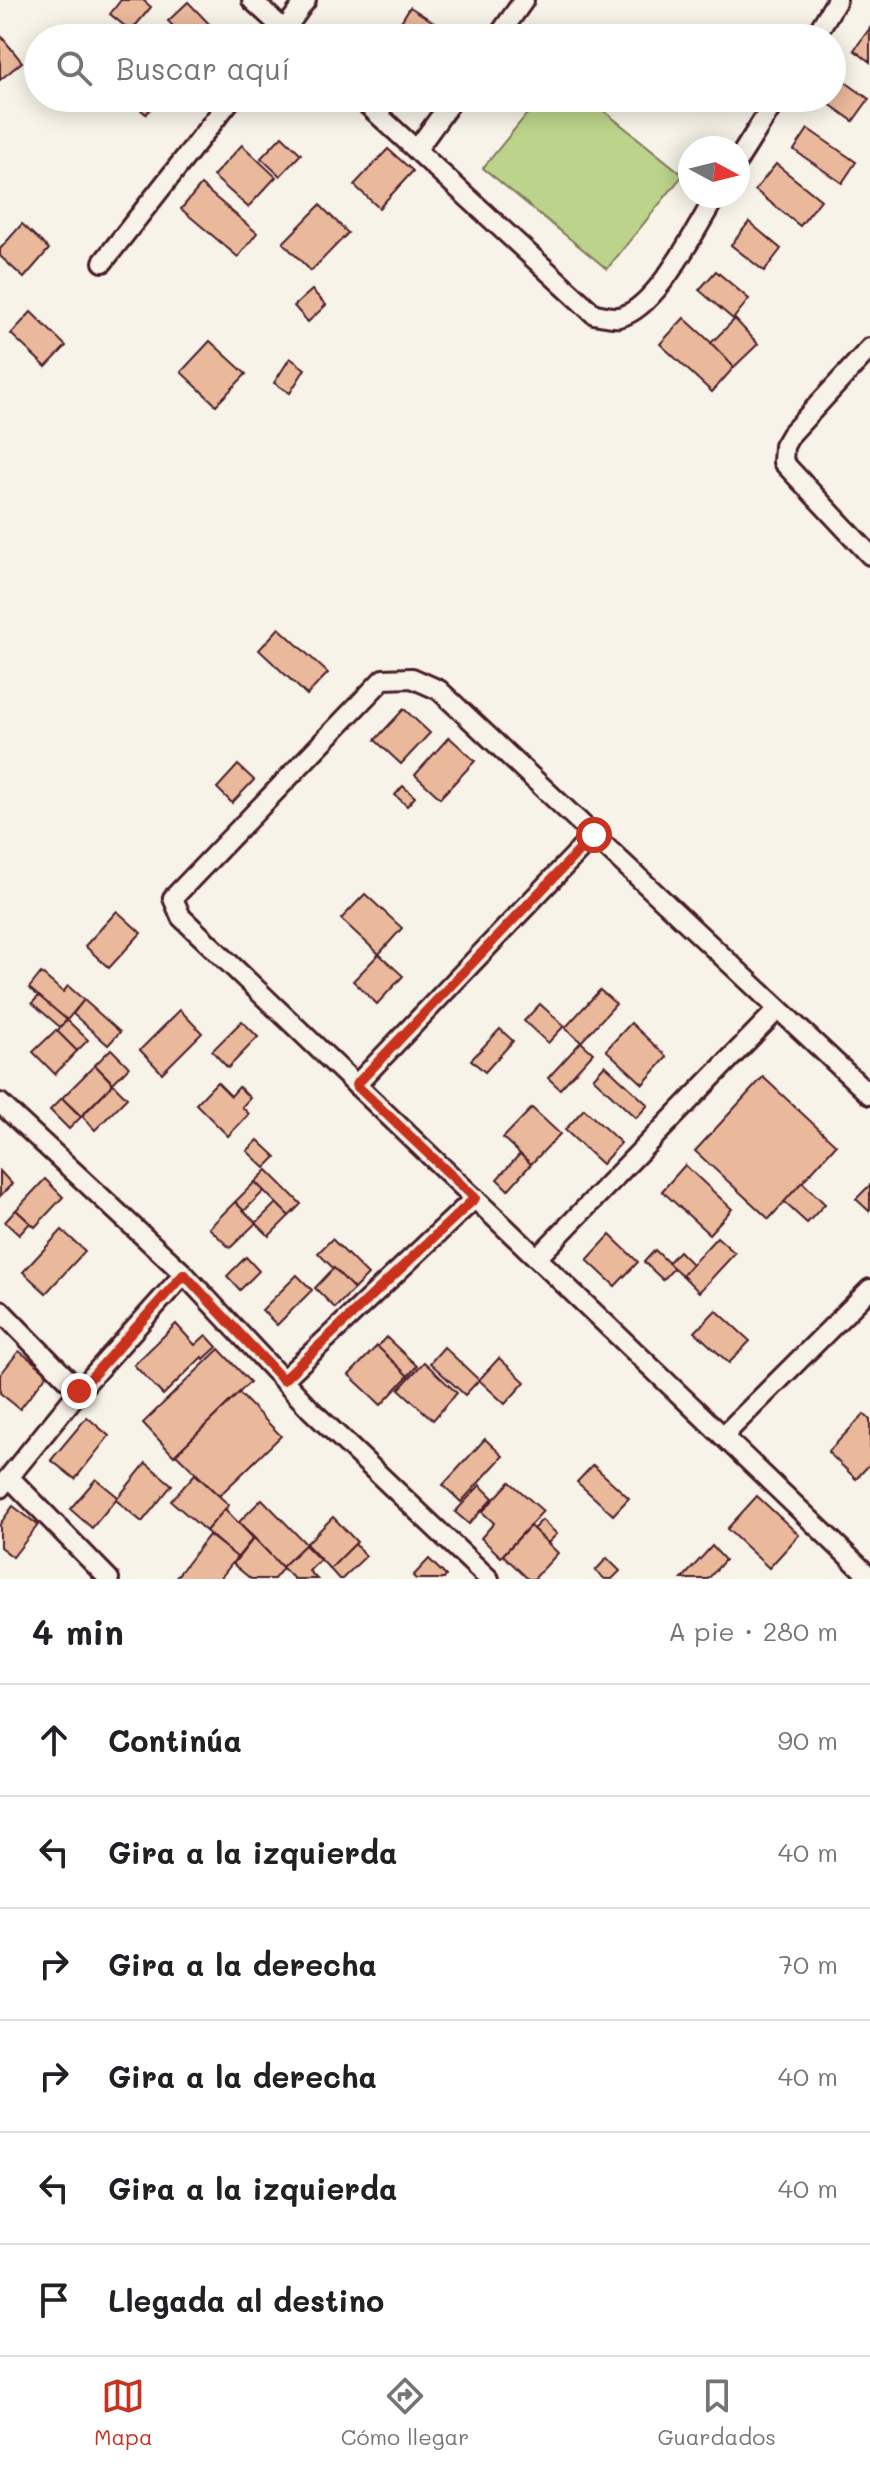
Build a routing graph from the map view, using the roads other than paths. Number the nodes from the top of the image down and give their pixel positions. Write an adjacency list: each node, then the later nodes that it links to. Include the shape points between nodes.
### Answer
1 (252, 0): 5 (street)
2 (306, 0): 6 (street)
3 (524, 0): 7 (street)
4 (837, 0): 8 (street)
5 (275, 24)
6 (293, 24)
7 (507, 24)
8 (822, 24)
9 (221, 112): 16 (street)
10 (376, 112): 14 (street)
11 (444, 112): 14 (street)
12 (768, 112): 13 (street)
13 (750, 141)
14 (417, 149): 15 (street, via 594,314 618,317 642,307)
15 (708, 208)
16 (103, 262)
17 (870, 348): 18 (street, via 791,434 783,462)
18 (870, 555)
19 (594, 835): 20 (street); 21 (street); 21 (street, via 439,690 412,678 383,679 173,898 181,917)
20 (778, 1009): 22 (street); 25 (street)
21 (356, 1085): 24 (street)
22 (870, 1095)
23 (0, 1103): 26 (street)
24 (475, 1198): 25 (street); 29 (street)
25 (537, 1258): 31 (street)
26 (184, 1274): 29 (street); 30 (street)
27 (870, 1289): 31 (street)
28 (0, 1310): 30 (street)
29 (283, 1380): 35 (street)
30 (79, 1391): 32 (street)
31 (723, 1436): 33 (street)
32 (5, 1483): 34 (street)
33 (867, 1577)
34 (109, 1579)
35 (489, 1579)

